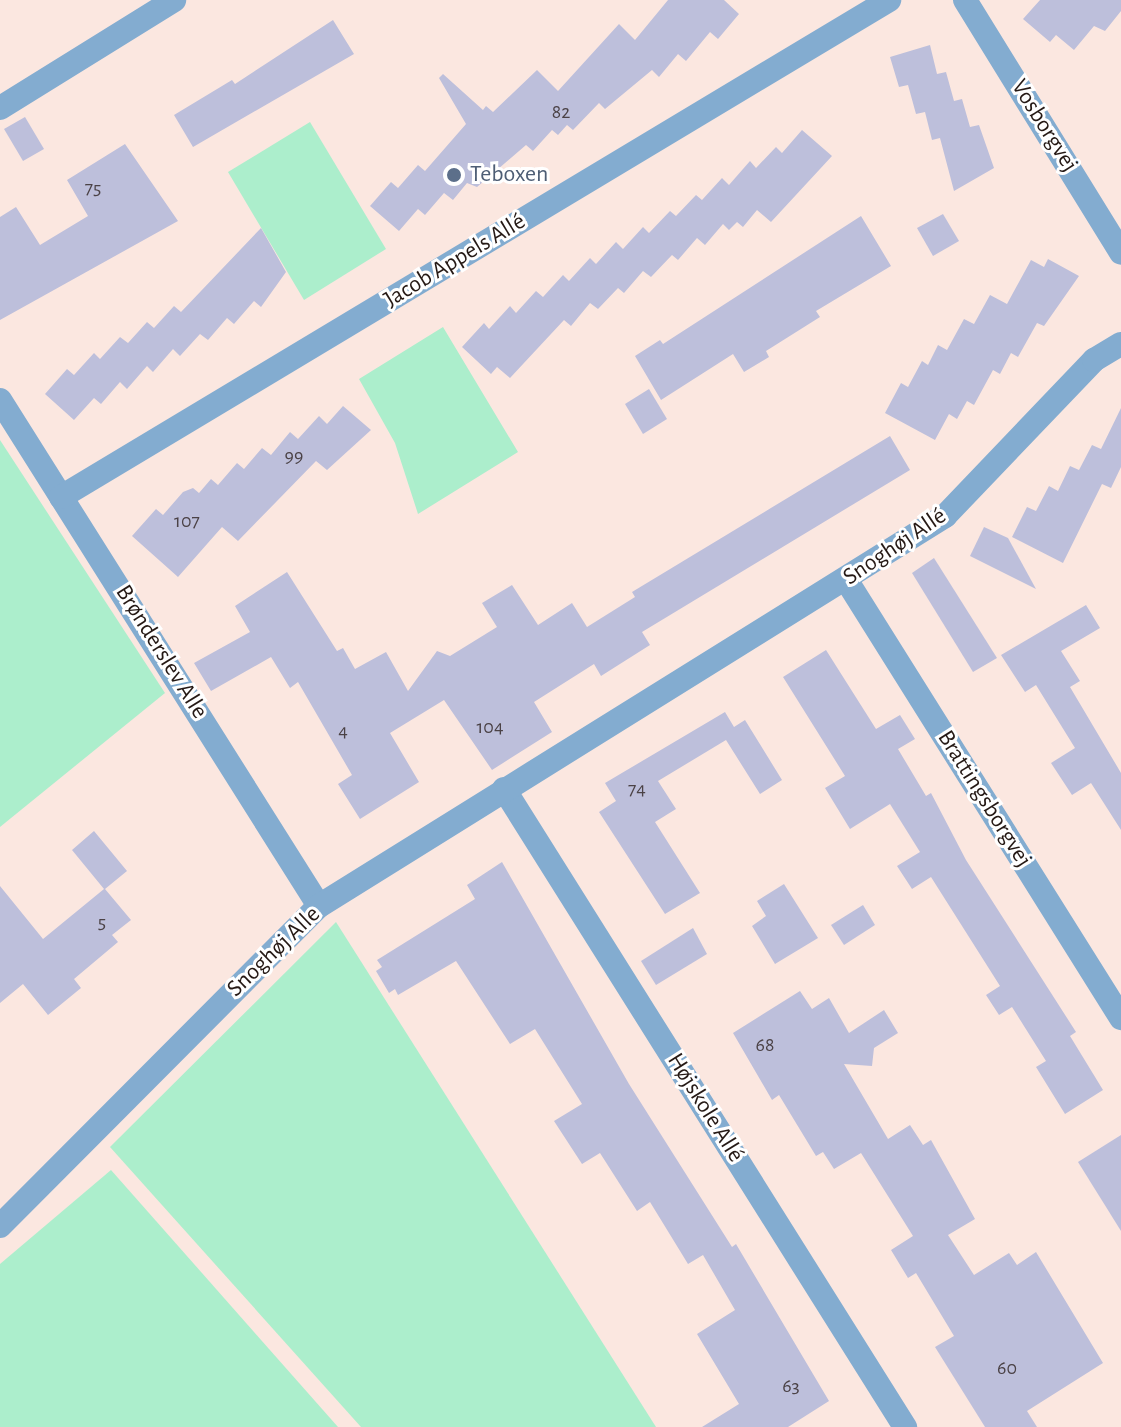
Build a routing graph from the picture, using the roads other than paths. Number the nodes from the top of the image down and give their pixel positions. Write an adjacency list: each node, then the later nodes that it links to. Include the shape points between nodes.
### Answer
1 (174, 0): 4 (street)
2 (889, 0): 8 (street, Jacob Appels Allé)
3 (965, 0): 5 (street, Vosborgvej)
4 (0, 108)
5 (1121, 253)
6 (1121, 344): 9 (street, Snoghøj Allé, via 1094,360 945,516)
7 (0, 400): 8 (street, Brønderslev Alle)
8 (61, 497): 12 (street, Brønderslev Alle)
9 (847, 581): 10 (street, Snoghøj Allé); 13 (street, Brattingsborgvej)
10 (676, 684): 11 (street, Snoghøj Alle)
11 (504, 789): 12 (street, Snoghøj Alle); 15 (street, Højskole Allé)
12 (319, 906): 14 (street, Snoghøj Alle)
13 (1121, 1018)
14 (0, 1226)
15 (905, 1427)

